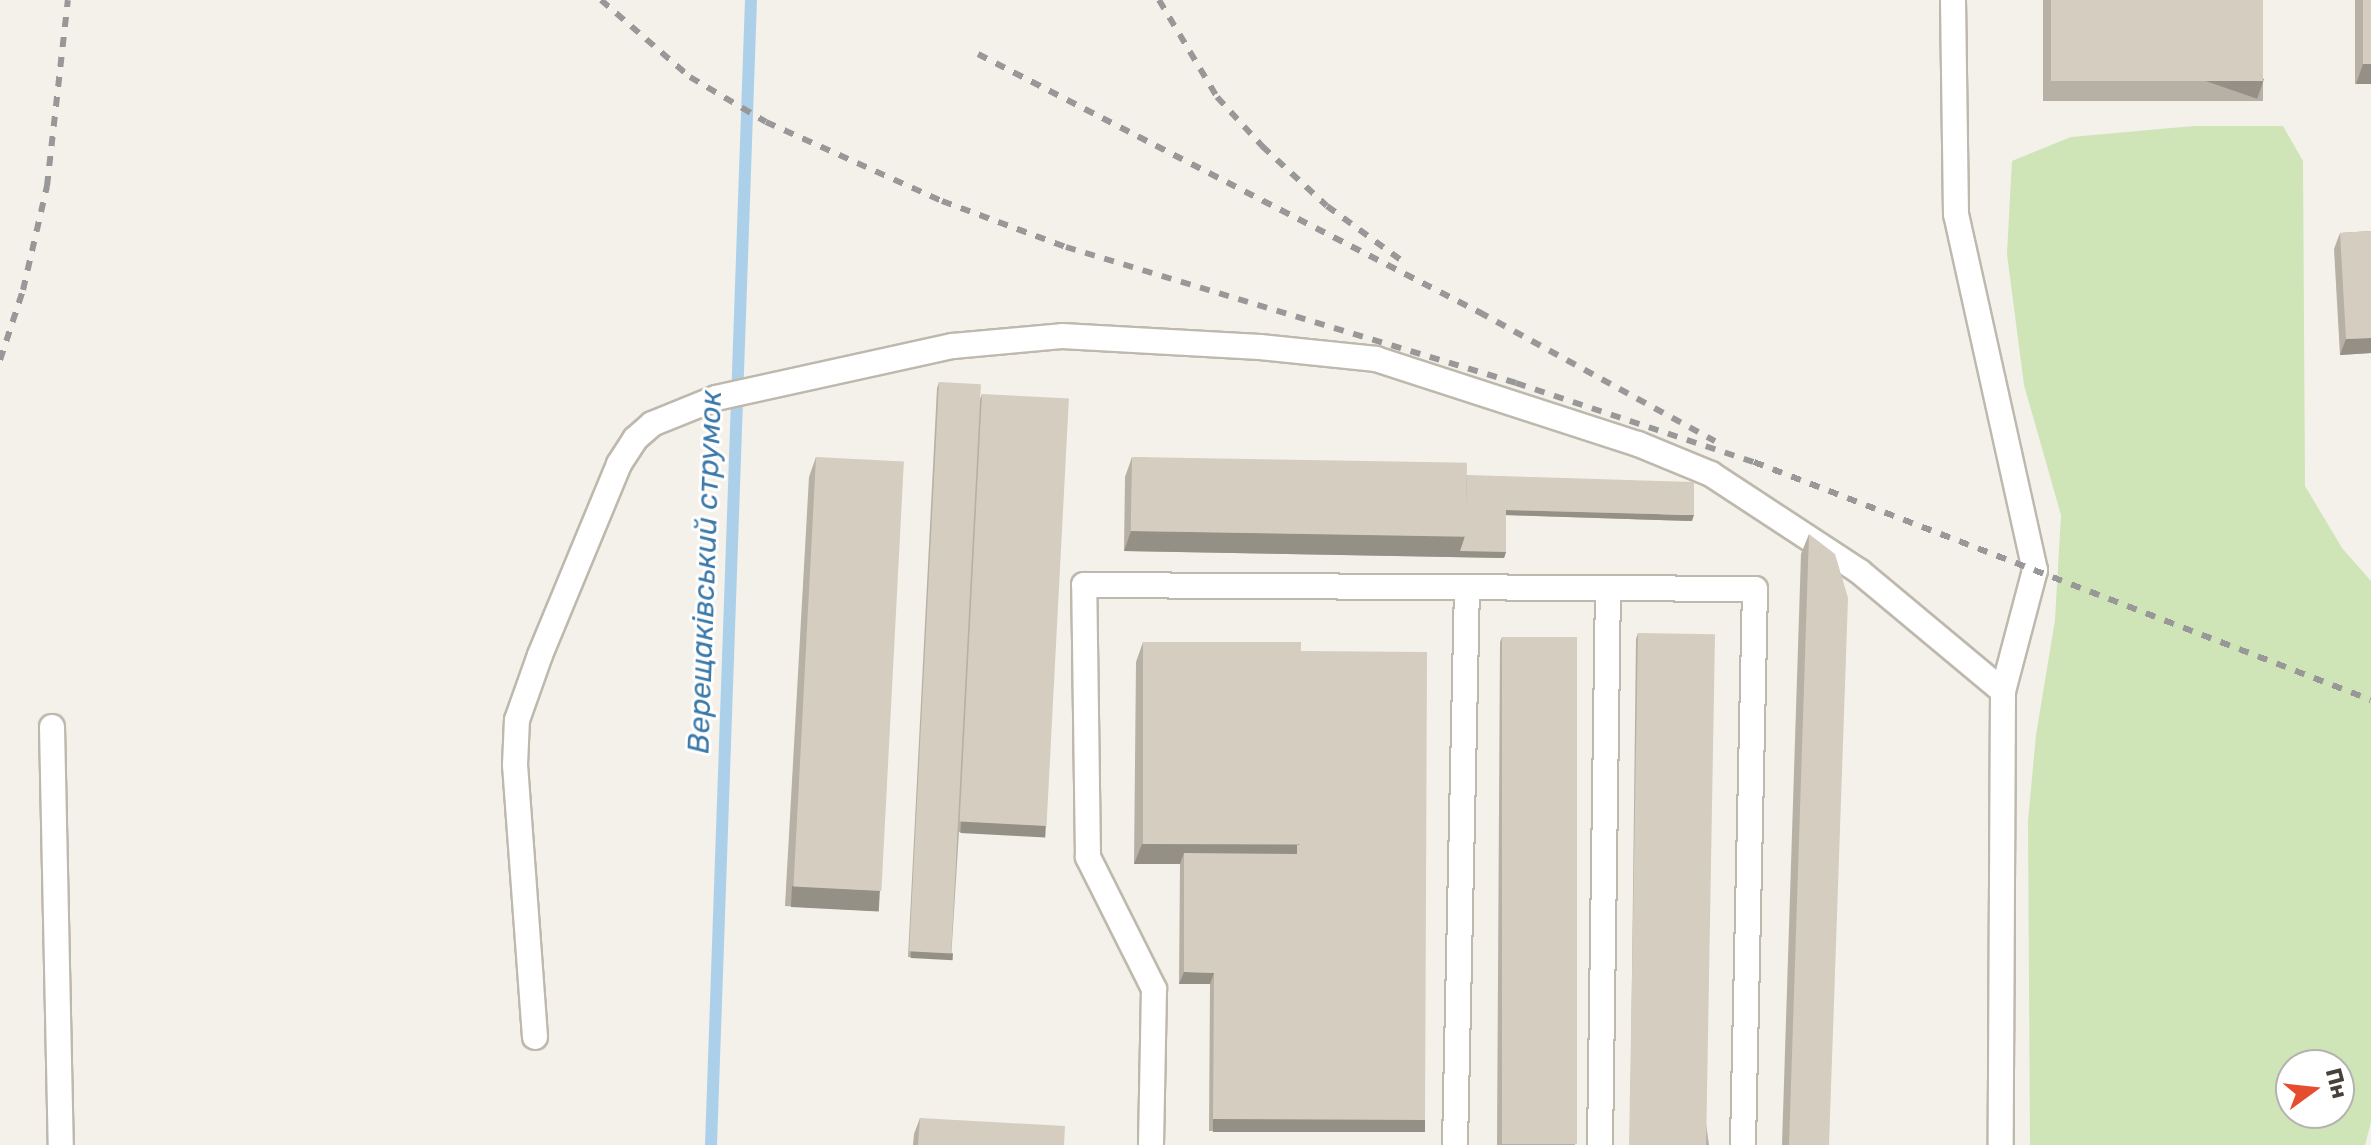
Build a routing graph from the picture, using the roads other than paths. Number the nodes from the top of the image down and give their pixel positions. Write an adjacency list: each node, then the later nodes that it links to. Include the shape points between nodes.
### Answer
1 (1953, 0): 4 (lane, via 1956,214 2035,570)
2 (1467, 587): 3 (lane); 8 (lane, via 1084,585 1088,857 1154,989); 9 (lane)
3 (1608, 588): 10 (lane); 11 (lane, via 1755,589)
4 (2003, 691): 6 (lane, via 1860,572 1711,474 1638,444 1376,359 1139,338 1048,337 953,346 716,398 652,424 619,464 517,720 515,765); 12 (lane)
5 (52, 727): 7 (lane)
6 (535, 1037)
7 (61, 1145)
8 (1151, 1145)
9 (1455, 1145)
10 (1600, 1145)
11 (1743, 1145)
12 (2001, 1145)

